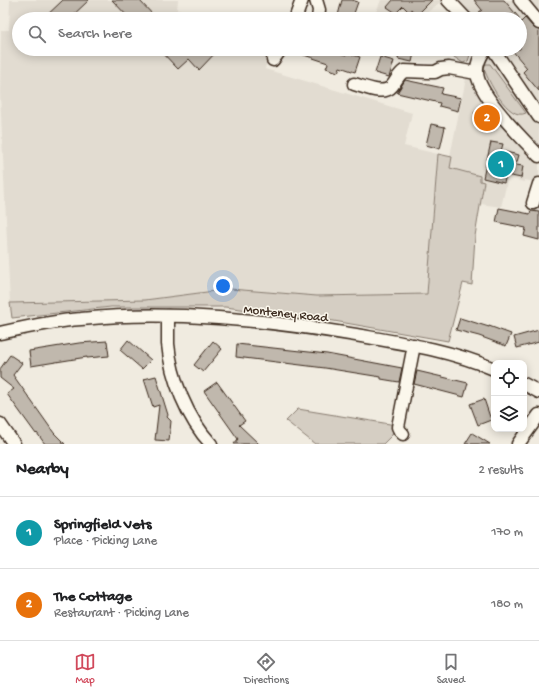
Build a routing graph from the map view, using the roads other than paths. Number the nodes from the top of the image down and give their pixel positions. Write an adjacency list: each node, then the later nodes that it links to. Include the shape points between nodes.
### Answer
1 (302, 0): 5 (street)
2 (316, 0): 6 (street)
3 (448, 0): 7 (street)
4 (520, 0): 8 (street)
5 (298, 12)
6 (319, 12)
7 (459, 12)
8 (539, 24)
9 (276, 56): 12 (street)
10 (481, 56): 13 (street)
11 (498, 56): 15 (street)
12 (273, 60)
13 (476, 73): 14 (street, via 449,68 436,72 404,71 390,88 384,91); 16 (street, via 487,97)
14 (354, 84)
15 (539, 117)
16 (539, 156)
17 (539, 184): 18 (street)
18 (533, 203)
19 (168, 316): 20 (street, Monteney Road, via 80,319 33,325); 21 (street, Monteney Road, via 313,328); 28 (street, via 168,344 172,369 179,391)
20 (0, 333)
21 (414, 345): 22 (street, Monteney Road, via 459,356); 27 (street, via 398,427)
22 (491, 368)
23 (527, 386): 24 (street)
24 (539, 392)
25 (539, 414): 30 (street)
26 (0, 424): 29 (street)
27 (403, 434)
28 (204, 442)
29 (14, 444)
30 (518, 444)

